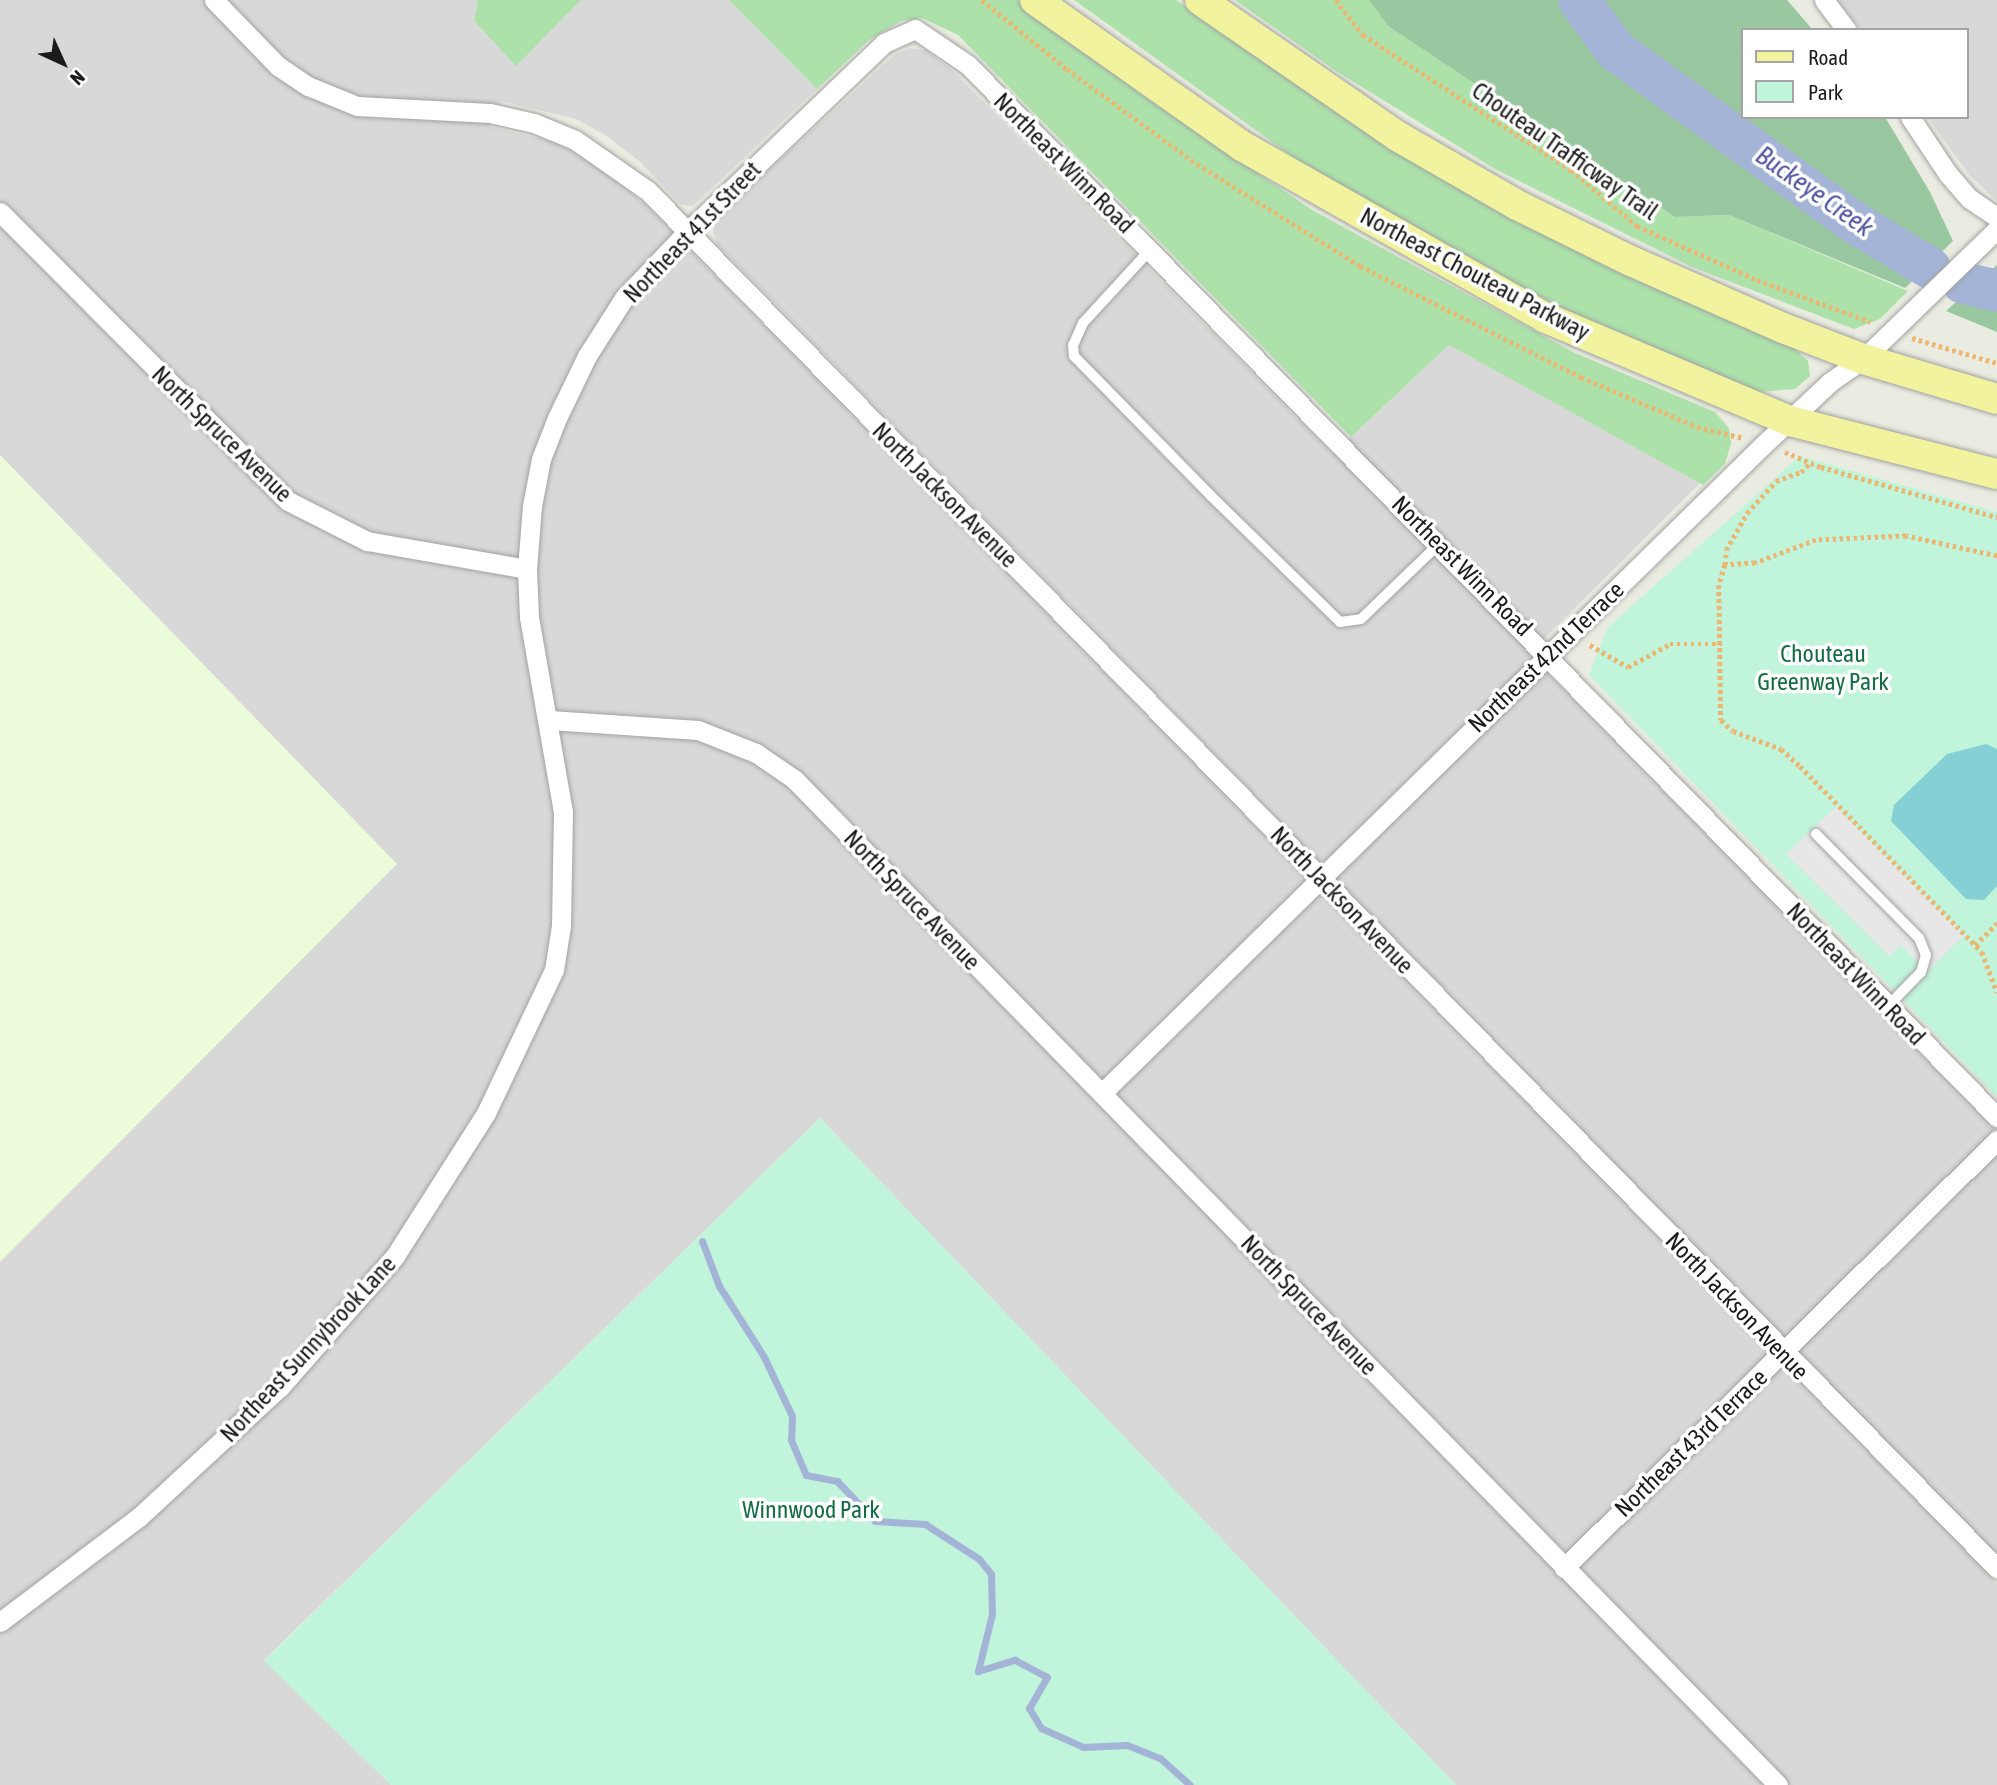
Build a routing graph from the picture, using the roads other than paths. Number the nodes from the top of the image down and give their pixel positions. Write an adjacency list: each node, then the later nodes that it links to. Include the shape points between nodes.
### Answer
1 (214, 0): 11 (street, North Jackson Avenue, via 278,66 308,86 357,106 480,112 534,123 614,163)
2 (1035, 0): 15 (main road, Northeast Chouteau Parkway, via 1242,146 1546,318)
3 (1200, 0): 13 (main road, via 1387,129 1517,205 1631,261)
4 (1824, 0): 5 (street)
5 (1845, 28)
6 (915, 29): 11 (street, Northeast 41st Street, via 884,43); 12 (street, Northeast Winn Road, via 968,65)
7 (1911, 119): 9 (street, via 1970,199)
8 (0, 212): 18 (street, North Spruce Avenue, via 288,501 367,541)
9 (1997, 216)
10 (1997, 229): 13 (street, Northeast 42nd Terrace)
11 (685, 233): 18 (street, Northeast 41st Street, via 624,298 587,356 557,418 534,494); 22 (street, North Jackson Avenue)
12 (1150, 250): 17 (street, Northeast Winn Road); 17 (lane, via 1083,323 1073,345 1074,356 1211,496 1340,622 1361,620)
13 (1863, 359): 14 (main road); 15 (street, Northeast 42nd Terrace, via 1830,382)
14 (1997, 399)
15 (1790, 421): 16 (main road, Northeast Chouteau Parkway); 19 (street, Northeast 42nd Terrace)
16 (1997, 474)
17 (1439, 544): 19 (street, Northeast Winn Road)
18 (527, 569): 20 (street, via 537,664)
19 (1549, 654): 22 (street, Northeast 42nd Terrace); 23 (street, Northeast Winn Road)
20 (550, 720): 24 (street, North Spruce Avenue, via 698,730 737,744 782,770); 30 (street, Northeast Sunnybrook Lane, via 565,858 554,971 486,1113 437,1196 345,1317 241,1425 139,1517)
21 (1816, 834): 23 (lane, via 1919,938 1926,955 1921,972)
22 (1320, 877): 24 (street, Northeast 42nd Terrace); 27 (street, North Jackson Avenue)
23 (1888, 1007): 25 (street, Northeast Winn Road)
24 (1102, 1093): 28 (street, North Spruce Avenue)
25 (1997, 1117)
26 (1997, 1140): 27 (street, Northeast 43rd Terrace)
27 (1783, 1353): 28 (street, Northeast 43rd Terrace); 29 (street, North Jackson Avenue)
28 (1564, 1568): 31 (street, North Spruce Avenue)
29 (1997, 1568)
30 (0, 1622)
31 (1778, 1785)

